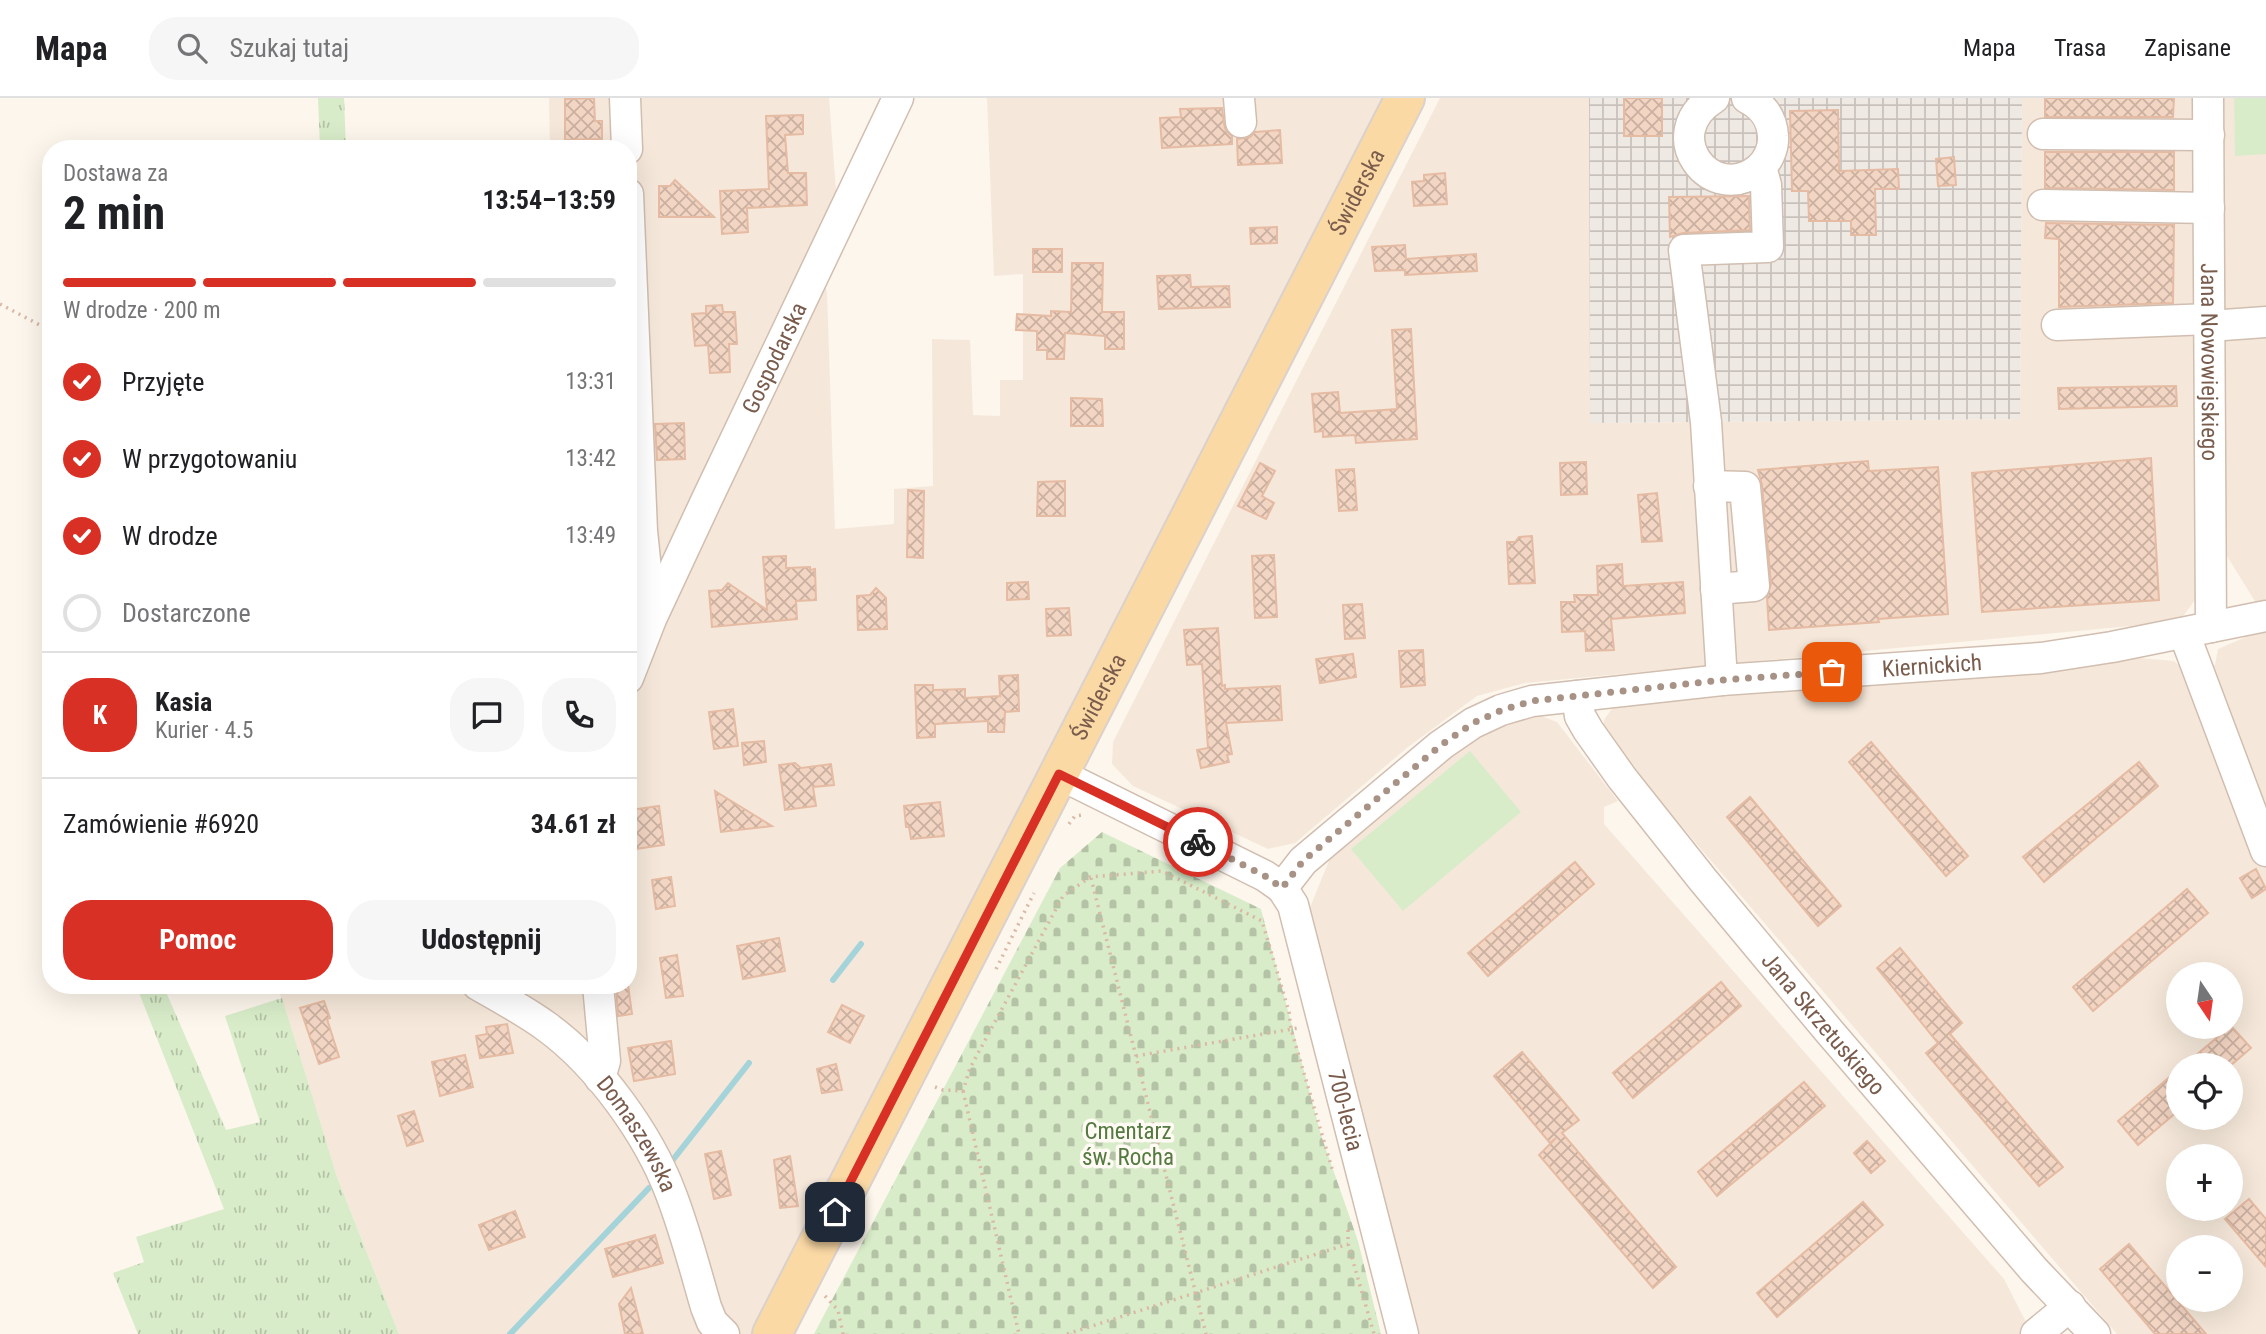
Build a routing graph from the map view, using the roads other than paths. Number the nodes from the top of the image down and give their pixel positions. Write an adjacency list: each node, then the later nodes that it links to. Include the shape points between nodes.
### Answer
1 (625, 98): 9 (street)
2 (898, 98): 18 (street, Gospodarska)
3 (1405, 98): 23 (main road, Świderska)
4 (1747, 98): 10 (street, via 1767,114 1773,127 1772,148)
5 (2208, 98): 8 (street, Jana Nowowiejskiego)
6 (1705, 100): 10 (street, via 1689,128 1688,142 1700,166 1723,179 1750,175)
7 (2043, 134): 8 (street)
8 (2209, 135): 12 (street, Jana Nowowiejskiego)
9 (627, 140)
10 (1761, 167): 21 (street, via 1768,247 1684,250 1706,422)
11 (2043, 205): 12 (street)
12 (2209, 208): 14 (street, Jana Nowowiejskiego)
13 (2266, 322): 14 (street)
14 (2210, 323): 15 (street); 19 (street, Jana Nowowiejskiego)
15 (2057, 325)
16 (637, 411): 18 (street, Gospodarska)
17 (2266, 616): 19 (street, Kiernickich)
18 (651, 619): 20 (street, Gospodarska)
19 (2198, 630): 21 (street, Kiernickich, via 2041,658); 24 (street)
20 (637, 655)
21 (1722, 680): 22 (street, Kiernickich)
22 (1577, 696): 25 (street, Kiernickich, via 1532,701 1473,723 1303,861); 29 (street, Jana Skrzetuskiego, via 1588,730 1703,880 1996,1226)
23 (1059, 774): 25 (street); 31 (main road, Świderska)
24 (2266, 851)
25 (1282, 888): 32 (street, 700-lecia, via 1293,905)
26 (493, 994): 28 (street, Domaszewska, via 548,1028)
27 (599, 994): 28 (street, via 606,1061)
28 (600, 1078): 30 (street, Domaszewska, via 641,1136 670,1191 705,1307)
29 (2070, 1306): 33 (street); 34 (street, Jana Skrzetuskiego)
30 (724, 1334)
31 (772, 1334)
32 (1403, 1334)
33 (2036, 1334)
34 (2095, 1334)

